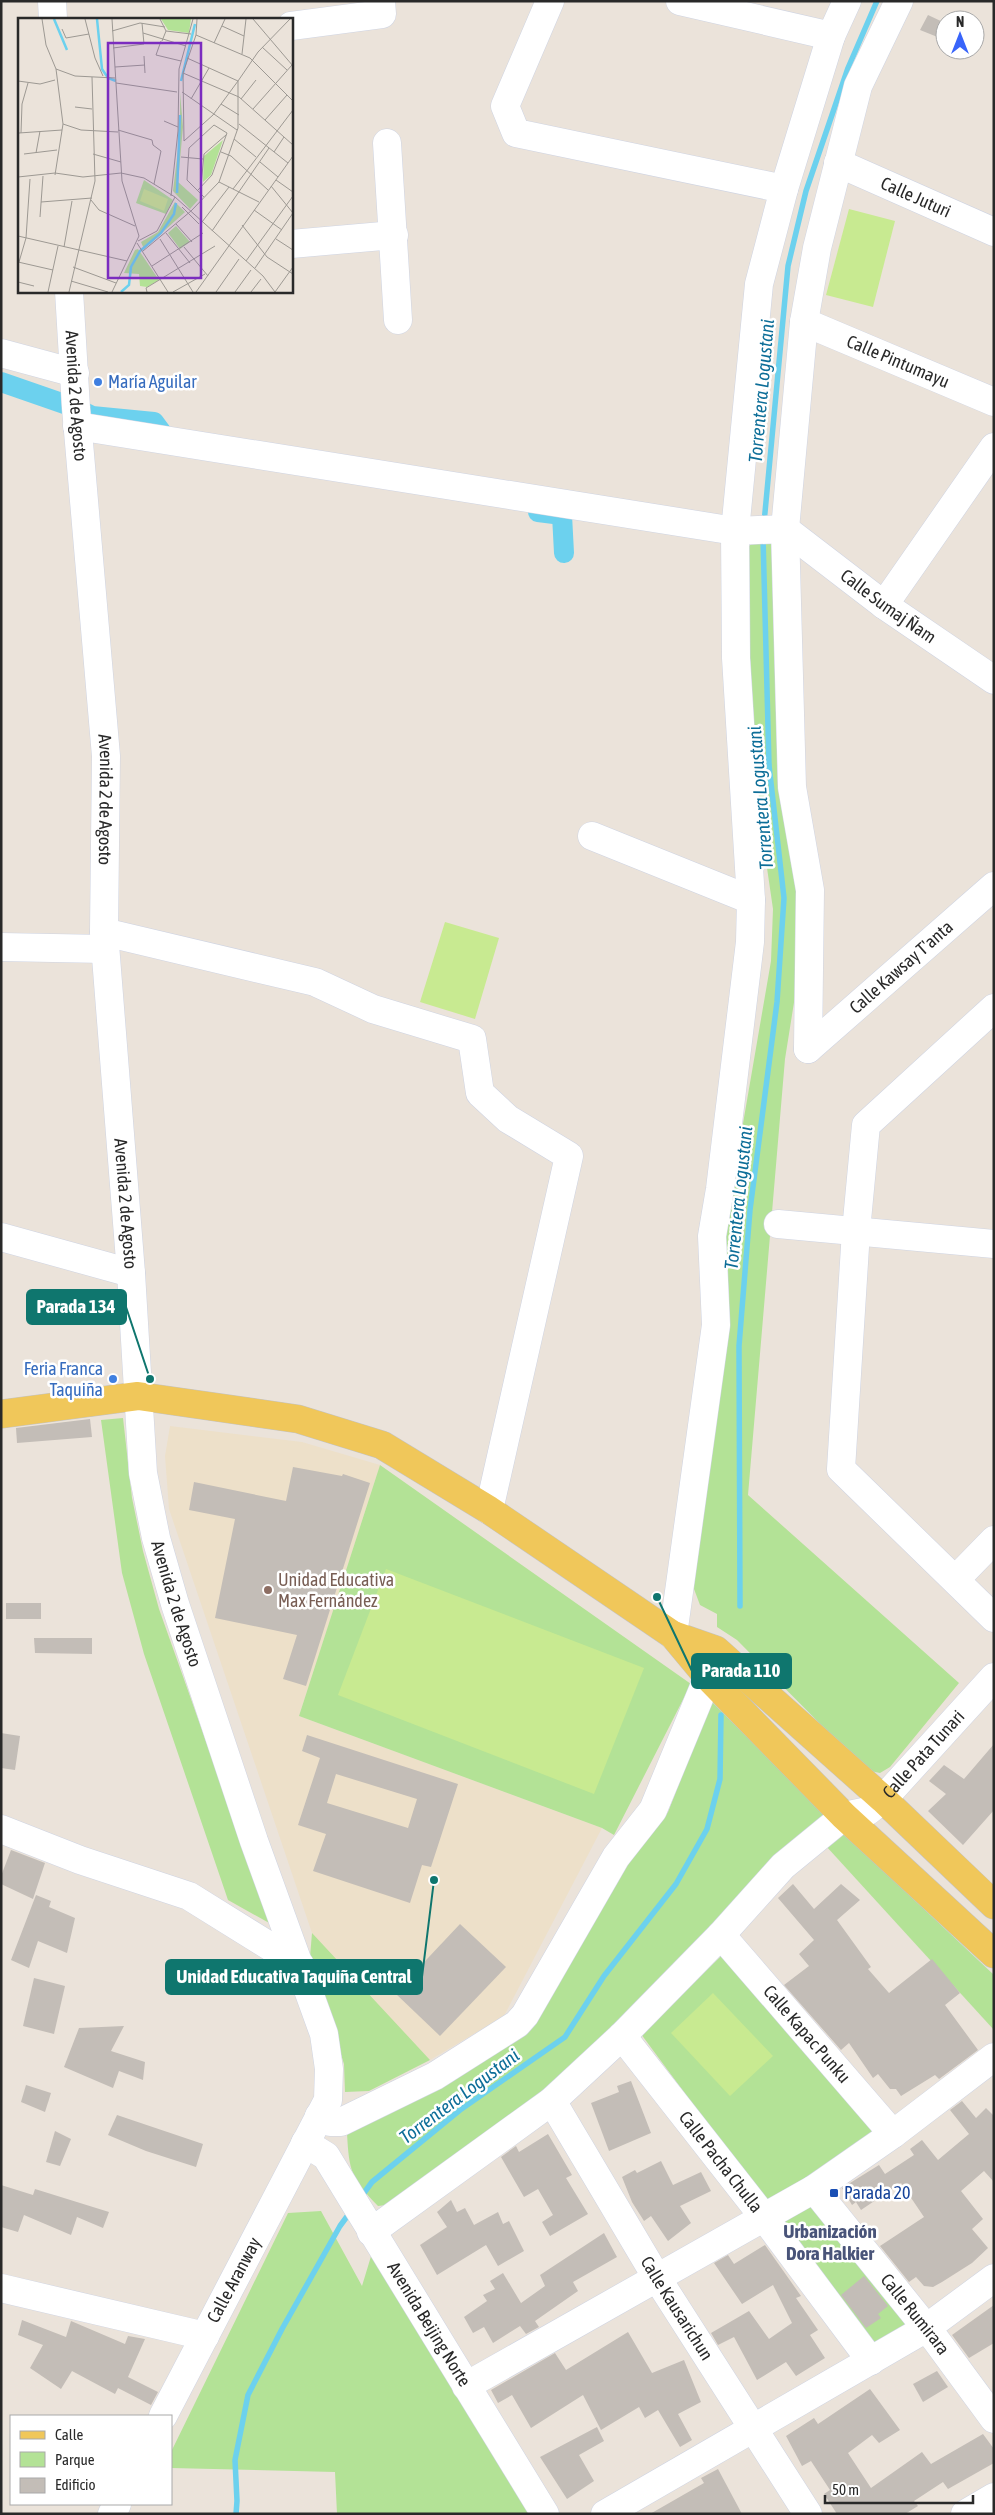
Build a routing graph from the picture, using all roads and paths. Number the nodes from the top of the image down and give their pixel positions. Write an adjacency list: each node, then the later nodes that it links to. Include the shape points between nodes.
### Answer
1 (52, 1): 7 (street)
2 (381, 1): 8 (street, via 382,14)
3 (550, 1): 12 (street, via 505,106 516,133)
4 (680, 1): 9 (street)
5 (847, 1): 9 (street)
6 (899, 1): 11 (street, via 858,86)
7 (53, 18)
8 (292, 26)
9 (831, 36): 12 (street)
10 (387, 143): 14 (street)
11 (838, 162): 13 (street, Calle Juturi); 18 (street, via 817,248)
12 (784, 189): 24 (street, via 759,284)
13 (994, 232)
14 (394, 235): 15 (street); 17 (street)
15 (292, 244)
16 (69, 292): 20 (street, Avenida 2 de Agosto)
17 (398, 320)
18 (804, 322): 21 (street, Calle Pintumayu); 24 (street)
19 (1, 353): 20 (street)
20 (75, 373): 22 (street, Avenida 2 de Agosto)
21 (994, 402)
22 (78, 426): 24 (street); 30 (street, Avenida 2 de Agosto, via 106,756)
23 (994, 447): 25 (street)
24 (762, 530): 25 (street, Calle Sumaj Ñam); 28 (street, Calle Kawsay T'anta, via 792,787 810,890 808,1048); 29 (street, via 736,658)
25 (884, 605): 26 (street, Calle Sumaj Ñam)
26 (994, 680)
27 (592, 836): 29 (street)
28 (994, 886)
29 (751, 900): 44 (street, via 750,942 712,1236 716,1325)
30 (105, 941): 31 (street); 37 (street, Avenida 2 de Agosto); 40 (street, via 315,982 373,1010 472,1039 480,1093 508,1119 569,1156)
31 (1, 947)
32 (994, 1008): 34 (street, via 866,1125)
33 (778, 1224): 34 (street)
34 (856, 1231): 36 (street); 42 (street, via 841,1469)
35 (1, 1237): 37 (street)
36 (994, 1244)
37 (131, 1273): 38 (street, Avenida 2 de Agosto)
38 (138, 1396): 39 (main road); 40 (main road, via 298,1419 382,1446); 54 (street, Avenida 2 de Agosto, via 143,1474 156,1538 254,1841)
39 (1, 1414)
40 (489, 1510): 44 (main road)
41 (994, 1539): 42 (street)
42 (956, 1579): 43 (street)
43 (994, 1618)
44 (673, 1635): 45 (main road); 46 (main road)
45 (716, 1650): 46 (street); 48 (main road)
46 (708, 1677): 49 (main road); 58 (street, via 653,1810 616,1857 525,2015 435,2076 341,2122 330,2122)
47 (994, 1677): 48 (street, Calle Pata Tunari)
48 (883, 1799): 49 (street, Calle Pata Tunari, via 868,1811); 51 (main road)
49 (844, 1816): 52 (street, via 784,1866); 53 (main road)
50 (1, 1828): 54 (street, via 80,1860 189,1896)
51 (994, 1905)
52 (721, 1935): 55 (street); 59 (street, Calle Kapac Punku)
53 (994, 1954)
54 (300, 1965): 58 (street, Avenida 2 de Agosto, via 324,2034 329,2069 328,2100)
55 (622, 2036): 57 (street); 63 (street, Calle Pacha Chulla)
56 (994, 2057): 59 (street)
57 (552, 2101): 62 (street); 64 (street, Calle Kausarichun)
58 (319, 2116): 60 (street, Avenida 2 de Agosto)
59 (893, 2134): 61 (street)
60 (305, 2144): 62 (street, Avenida Beijing Norte, via 326,2156); 68 (street, Calle Aranway)
61 (814, 2189): 63 (street); 67 (street, Calle Rumirara)
62 (360, 2214): 70 (street, Avenida Beijing Norte)
63 (764, 2216): 64 (street); 69 (street, Calle Pacha Chulla)
64 (657, 2278): 70 (street); 73 (street, Calle Kausarichun)
65 (994, 2278): 67 (street)
66 (1, 2288): 68 (street)
67 (925, 2329): 69 (street); 72 (street, Calle Rumirara)
68 (204, 2336): 71 (street, Calle Aranway)
69 (871, 2361): 73 (street)
70 (466, 2386): 75 (street, Avenida Beijing Norte)
71 (164, 2415)
72 (994, 2418)
73 (754, 2428): 76 (street); 77 (street, Calle Kausarichun)
74 (994, 2497): 78 (street)
75 (545, 2514)
76 (605, 2514)
77 (808, 2514)
78 (965, 2514)

